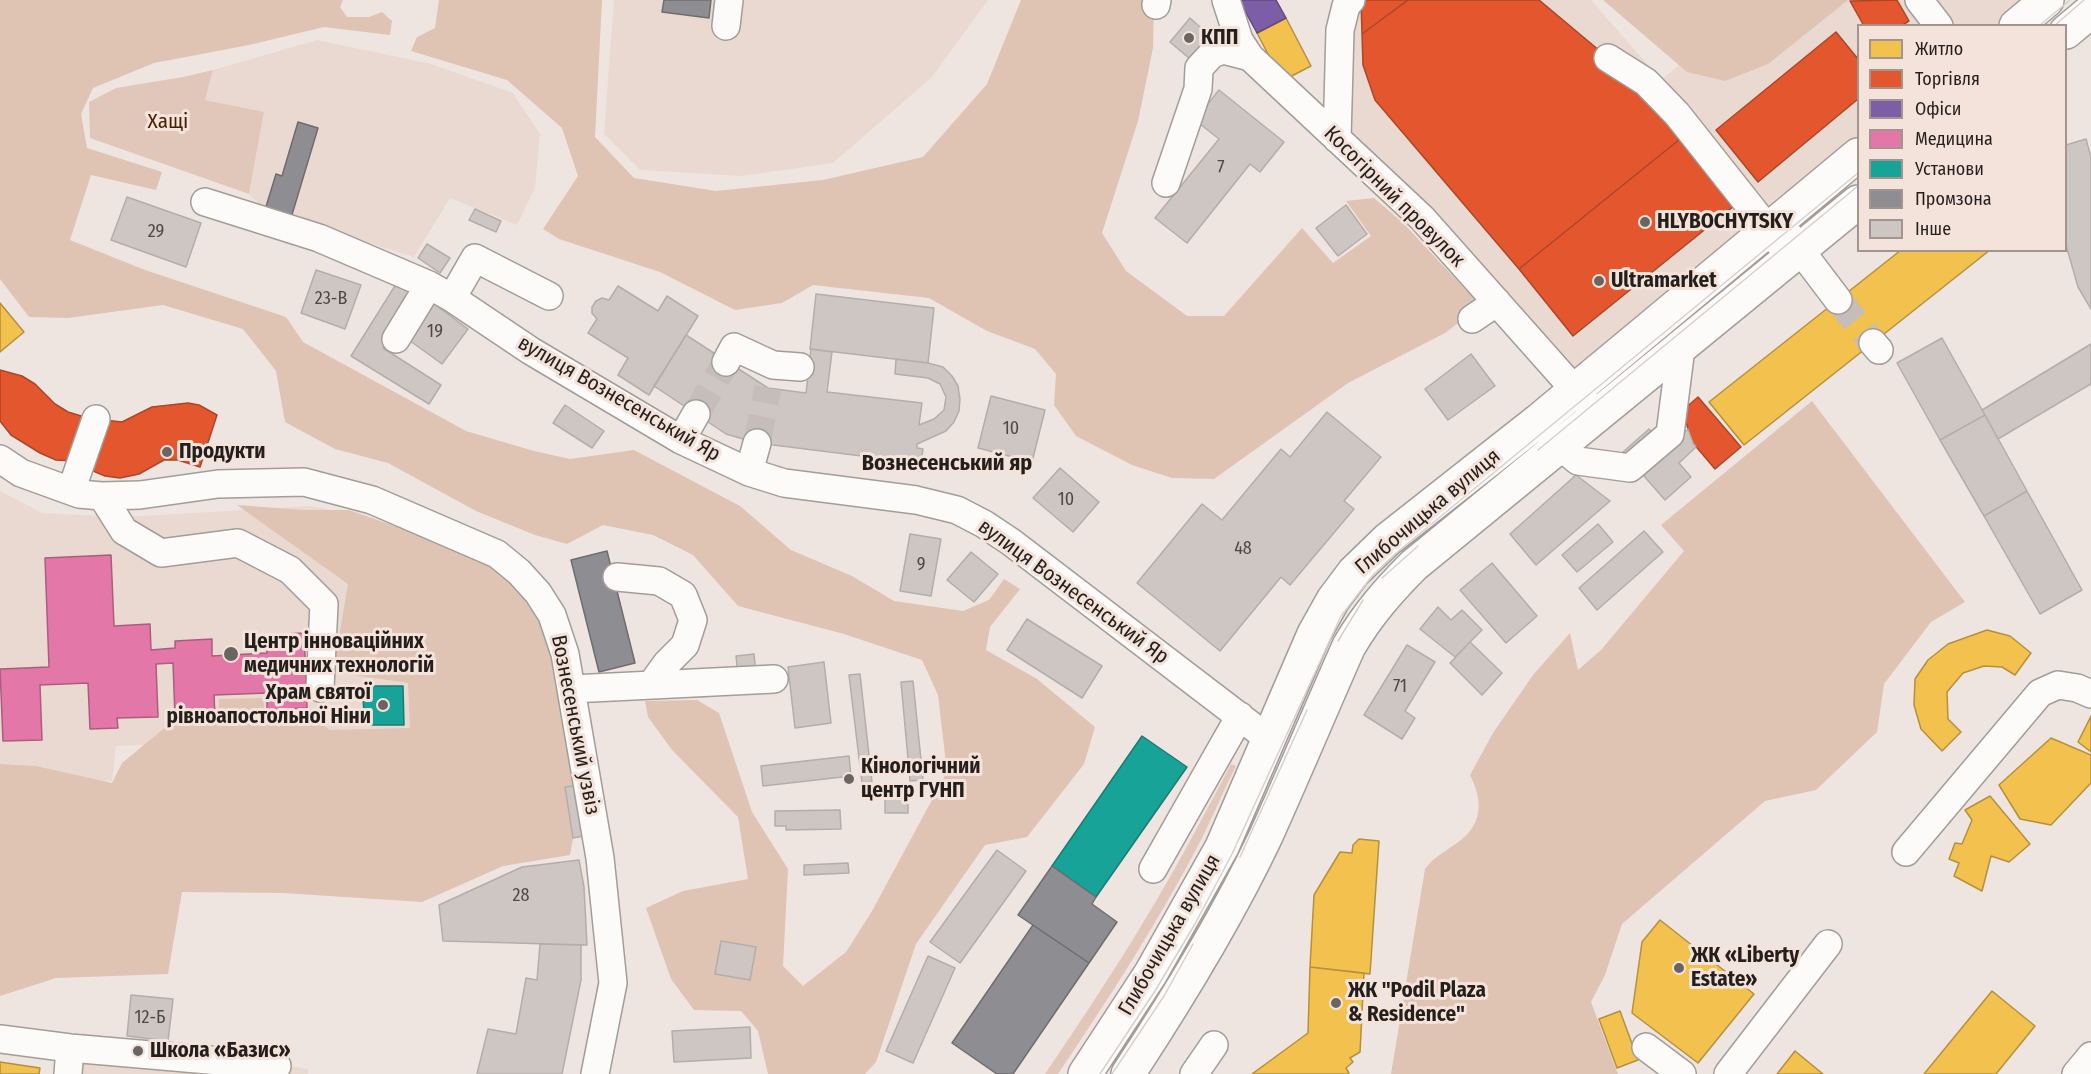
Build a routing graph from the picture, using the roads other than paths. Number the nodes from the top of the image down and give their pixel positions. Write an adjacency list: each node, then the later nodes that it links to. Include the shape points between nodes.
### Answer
1 (729, 0): 7 (street)
2 (1226, 0): 9 (street, Косогірний провулок, via 1239,40)
3 (1351, 0): 11 (street, via 1340,30)
4 (2047, 0): 6 (main road)
5 (2091, 11): 8 (main road)
6 (2018, 24)
7 (726, 26)
8 (2067, 31)
9 (1250, 57): 11 (street, Косогірний провулок); 13 (street, via 1223,50 1212,54 1199,68 1198,88)
10 (1608, 58): 16 (street, via 1646,82)
11 (1337, 139): 21 (street, Косогірний провулок, via 1422,218)
12 (1857, 156): 16 (main road, Глибочицька вулиця)
13 (1166, 183)
14 (206, 202): 18 (street, вулиця Вознесенський Яр, via 319,238)
15 (1857, 203): 17 (main road, Глибочицька вулиця)
16 (1774, 226): 17 (street); 27 (main road, Глибочицька вулиця)
17 (1796, 254): 20 (street); 24 (main road, Глибочицька вулиця)
18 (441, 291): 19 (street, via 475,258); 23 (street); 32 (street, вулиця Вознесенський Яр, via 531,351)
19 (549, 296)
20 (1838, 300)
21 (1497, 302): 22 (street); 27 (street, Косогірний провулок)
22 (1472, 319)
23 (396, 339)
24 (1681, 348): 29 (main road, Глибочицька вулиця); 34 (street, via 1670,434 1630,468 1578,461)
25 (726, 362): 26 (street, via 734,347 771,376)
26 (800, 367)
27 (1575, 390): 29 (street, Косогірний провулок); 31 (main road, Глибочицька вулиця)
28 (696, 414): 32 (street)
29 (1597, 416): 34 (main road, Глибочицька вулиця)
30 (96, 419): 37 (street)
31 (1538, 421): 34 (street); 46 (main road, Глибочицька вулиця, via 1387,540 1354,572 1314,634)
32 (681, 440): 36 (street, вулиця Вознесенський Яр)
33 (757, 443): 36 (street)
34 (1561, 447): 58 (main road, Глибочицька вулиця, via 1414,565 1365,619 1349,646 1240,886 1196,968)
35 (0, 459): 37 (street, Вознесенський узвіз, via 21,473)
36 (749, 472): 45 (street, вулиця Вознесенський Яр, via 784,483 916,500 957,510 1011,543)
37 (71, 491): 38 (street, Вознесенський узвіз)
38 (102, 496): 42 (street, via 124,531 161,553 238,543 291,570 324,604); 43 (street, Вознесенський узвіз, via 218,484 304,482 372,500 496,554 519,572 552,615)
39 (617, 577): 41 (street, via 659,581 683,595 693,620 685,645)
40 (774, 679): 41 (street)
41 (651, 685): 43 (street)
42 (320, 688)
43 (572, 689): 56 (street, Вознесенський узвіз, via 600,858 613,983)
44 (2091, 694): 47 (street, via 2058,685 2040,693)
45 (1240, 716): 46 (street, вулиця Вознесенський Яр); 48 (street)
46 (1269, 739): 57 (main road, Глибочицька вулиця, via 1222,847 1151,973)
47 (1906, 852)
48 (1153, 869)
49 (1828, 944): 61 (street)
50 (0, 1039): 54 (street)
51 (1214, 1045): 59 (street)
52 (1646, 1047): 60 (street)
53 (2091, 1056): 62 (street)
54 (69, 1061): 55 (street)
55 (277, 1066)
56 (595, 1074)
57 (1085, 1074)
58 (1128, 1074)
59 (1194, 1074)
60 (1682, 1074)
61 (1728, 1074)
62 (2076, 1074)

